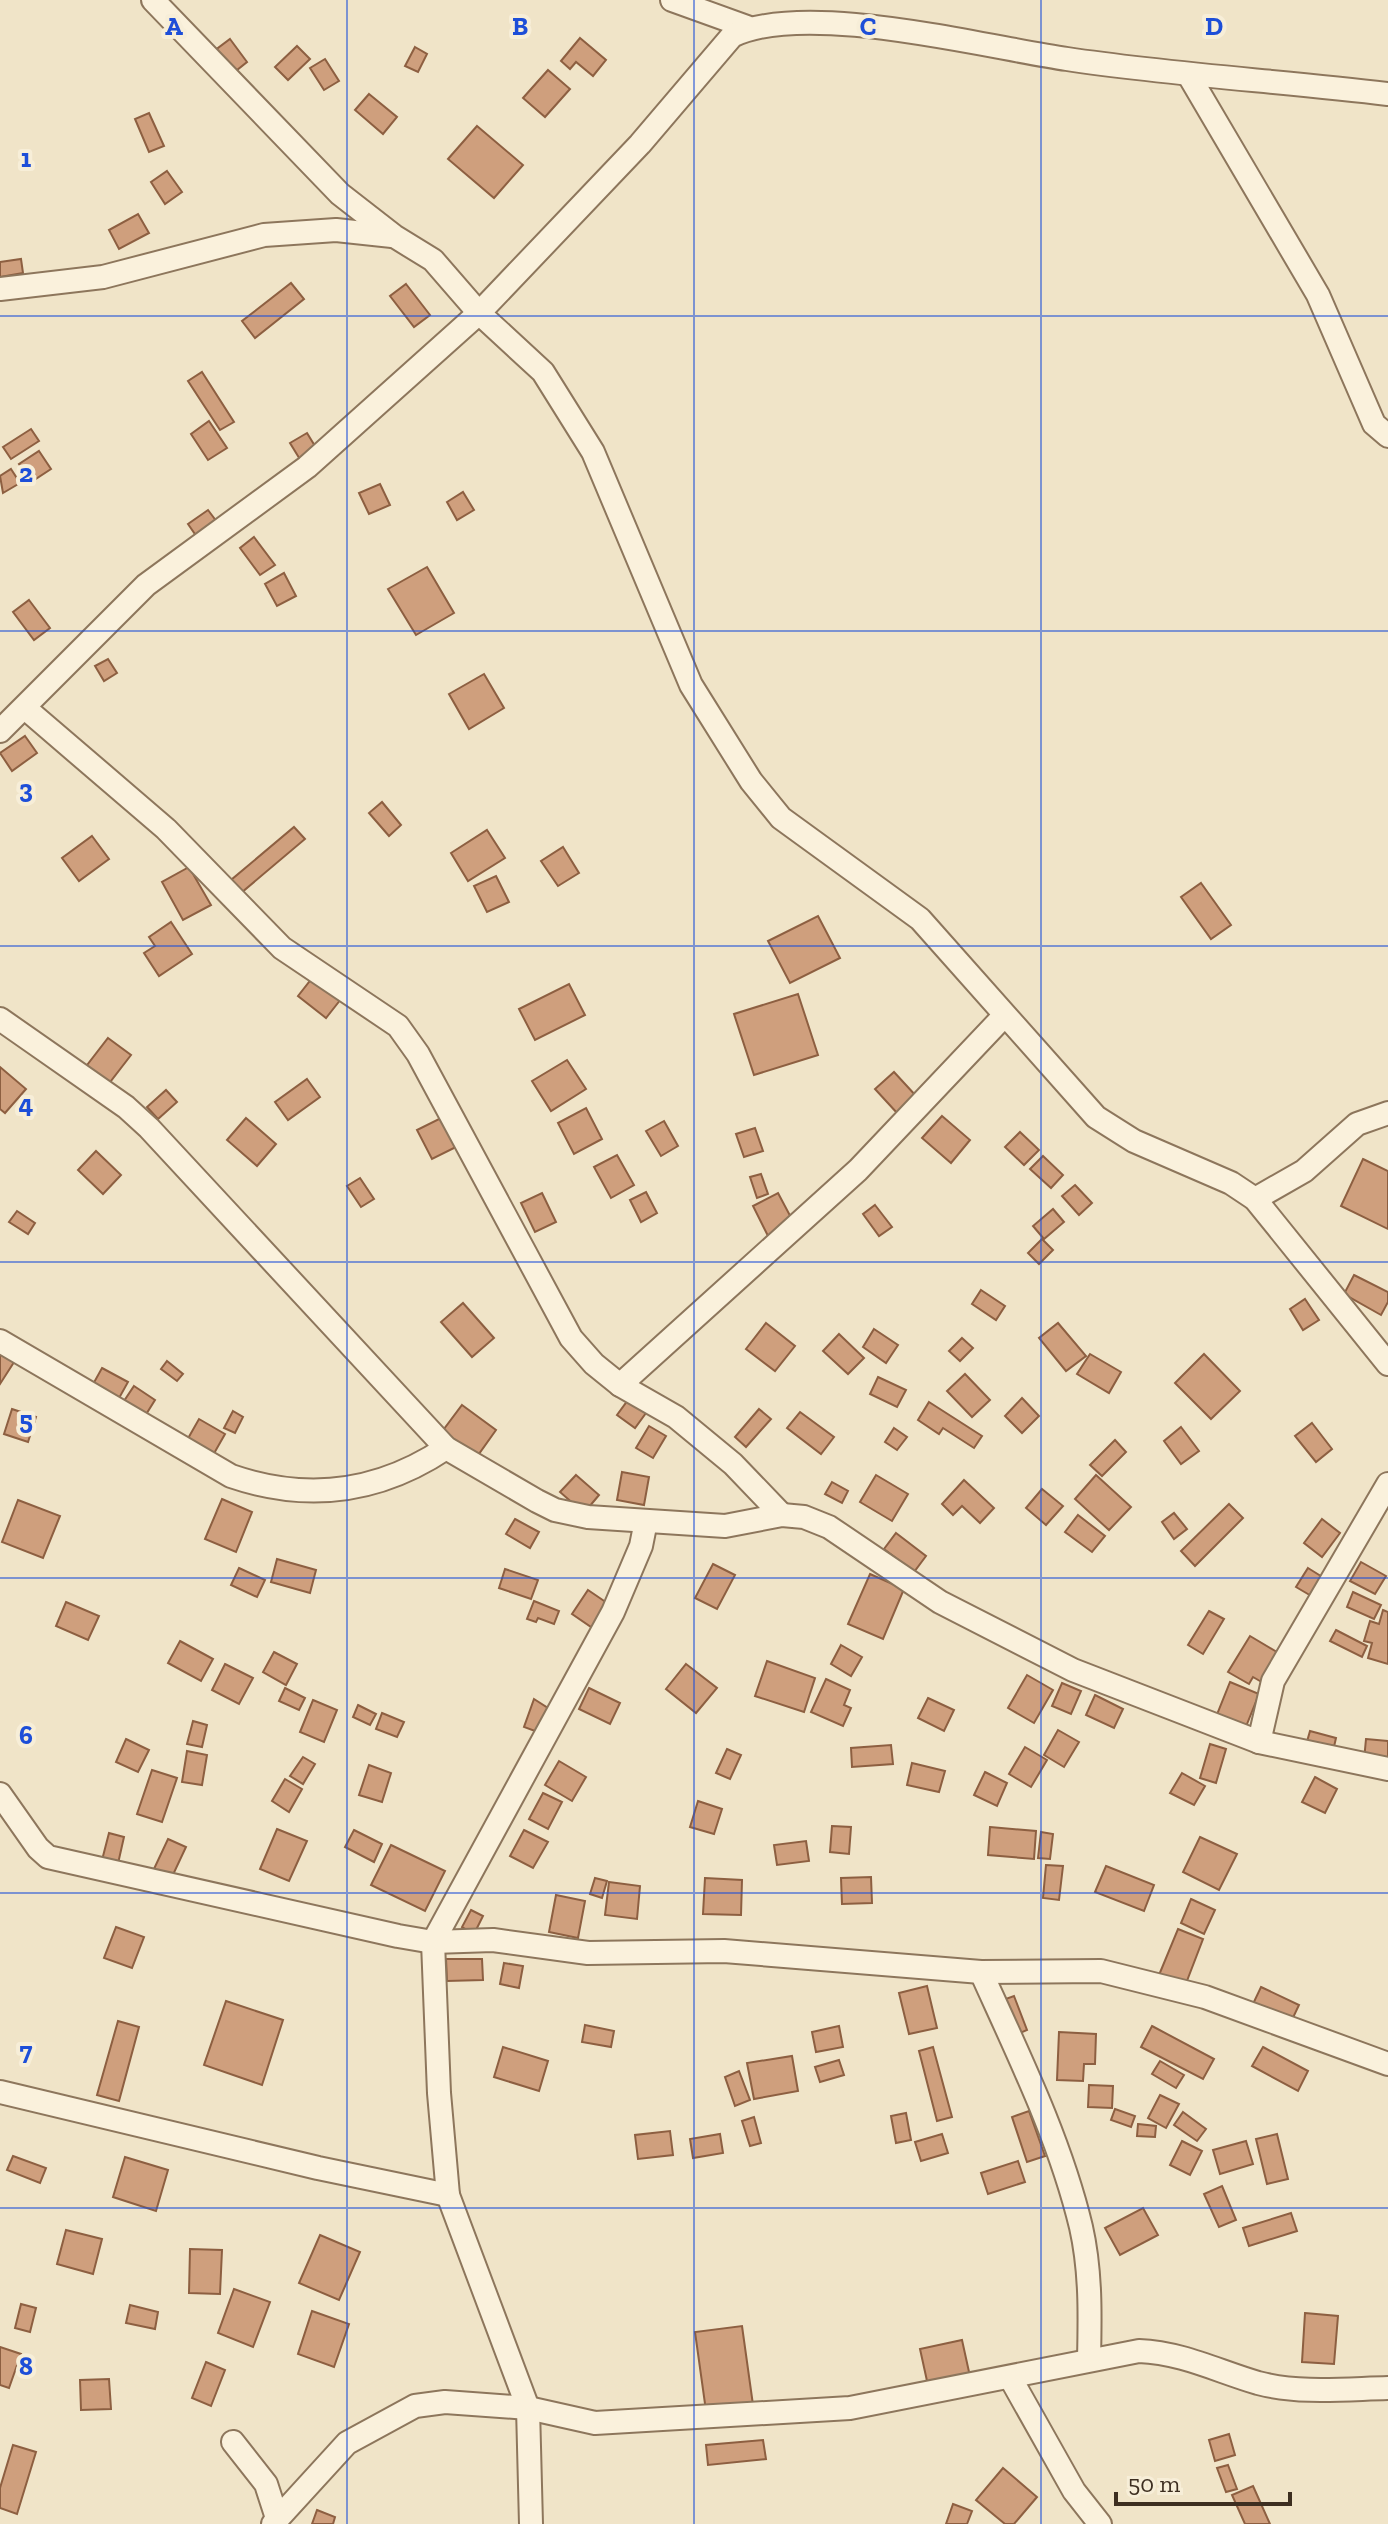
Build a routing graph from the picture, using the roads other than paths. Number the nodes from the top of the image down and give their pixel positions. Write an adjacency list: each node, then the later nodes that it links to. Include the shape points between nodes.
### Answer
1 (153, 0): 6 (street, via 340,194)
2 (672, 0): 3 (street)
3 (747, 27): 4 (street, via 775,21 922,29 1065,59); 8 (street, via 732,36 640,144)
4 (1188, 74): 5 (street); 9 (street, via 1318,295 1374,424)
5 (1388, 94)
6 (394, 236): 7 (street, via 336,230 264,235 103,277); 8 (street, via 433,260)
7 (0, 289)
8 (479, 313): 10 (street, via 307,467 146,585); 12 (street, via 543,372 593,452 691,685 751,781 781,818 920,919)
9 (1388, 436)
10 (25, 708): 11 (street); 18 (street, via 166,829 282,948 398,1026 571,1338)
11 (0, 731)
12 (1003, 1017): 15 (street, via 1096,1117); 18 (street, via 858,1170)
13 (0, 1019): 19 (street, via 149,1128)
14 (1388, 1113): 15 (street, via 1357,1124 1304,1171)
15 (1255, 1199): 17 (street)
16 (0, 1341): 19 (street, via 231,1476 267,1488 318,1493 411,1471)
17 (1388, 1364)
18 (620, 1385): 21 (street, via 676,1417 733,1464)
19 (446, 1448): 22 (street, via 555,1510)
20 (1388, 1484): 23 (street, via 1273,1681)
21 (782, 1515): 22 (street, via 725,1526); 23 (street, via 829,1527 940,1602 1073,1670)
22 (646, 1521): 26 (street, via 613,1612)
23 (1259, 1742): 24 (street)
24 (1388, 1769)
25 (0, 1794): 26 (street, via 48,1857)
26 (433, 1942): 27 (street, via 493,1940 588,1953 724,1951); 30 (street)
27 (981, 1972): 28 (street, via 1101,1971 1157,1982); 31 (street, via 1031,2083 1081,2228 1091,2302)
28 (1388, 2064)
29 (0, 2092): 30 (street)
30 (448, 2195): 34 (street)
31 (1089, 2360): 32 (street); 33 (street, via 1168,2352 1259,2383)
32 (1011, 2379): 34 (street, via 850,2408 653,2421 595,2423); 38 (street, via 1074,2491)
33 (1388, 2388)
34 (528, 2408): 36 (street, via 445,2402 388,2417 347,2443); 37 (street)
35 (233, 2442): 36 (street, via 266,2484)
36 (275, 2521)
37 (531, 2524)
38 (1100, 2524)

